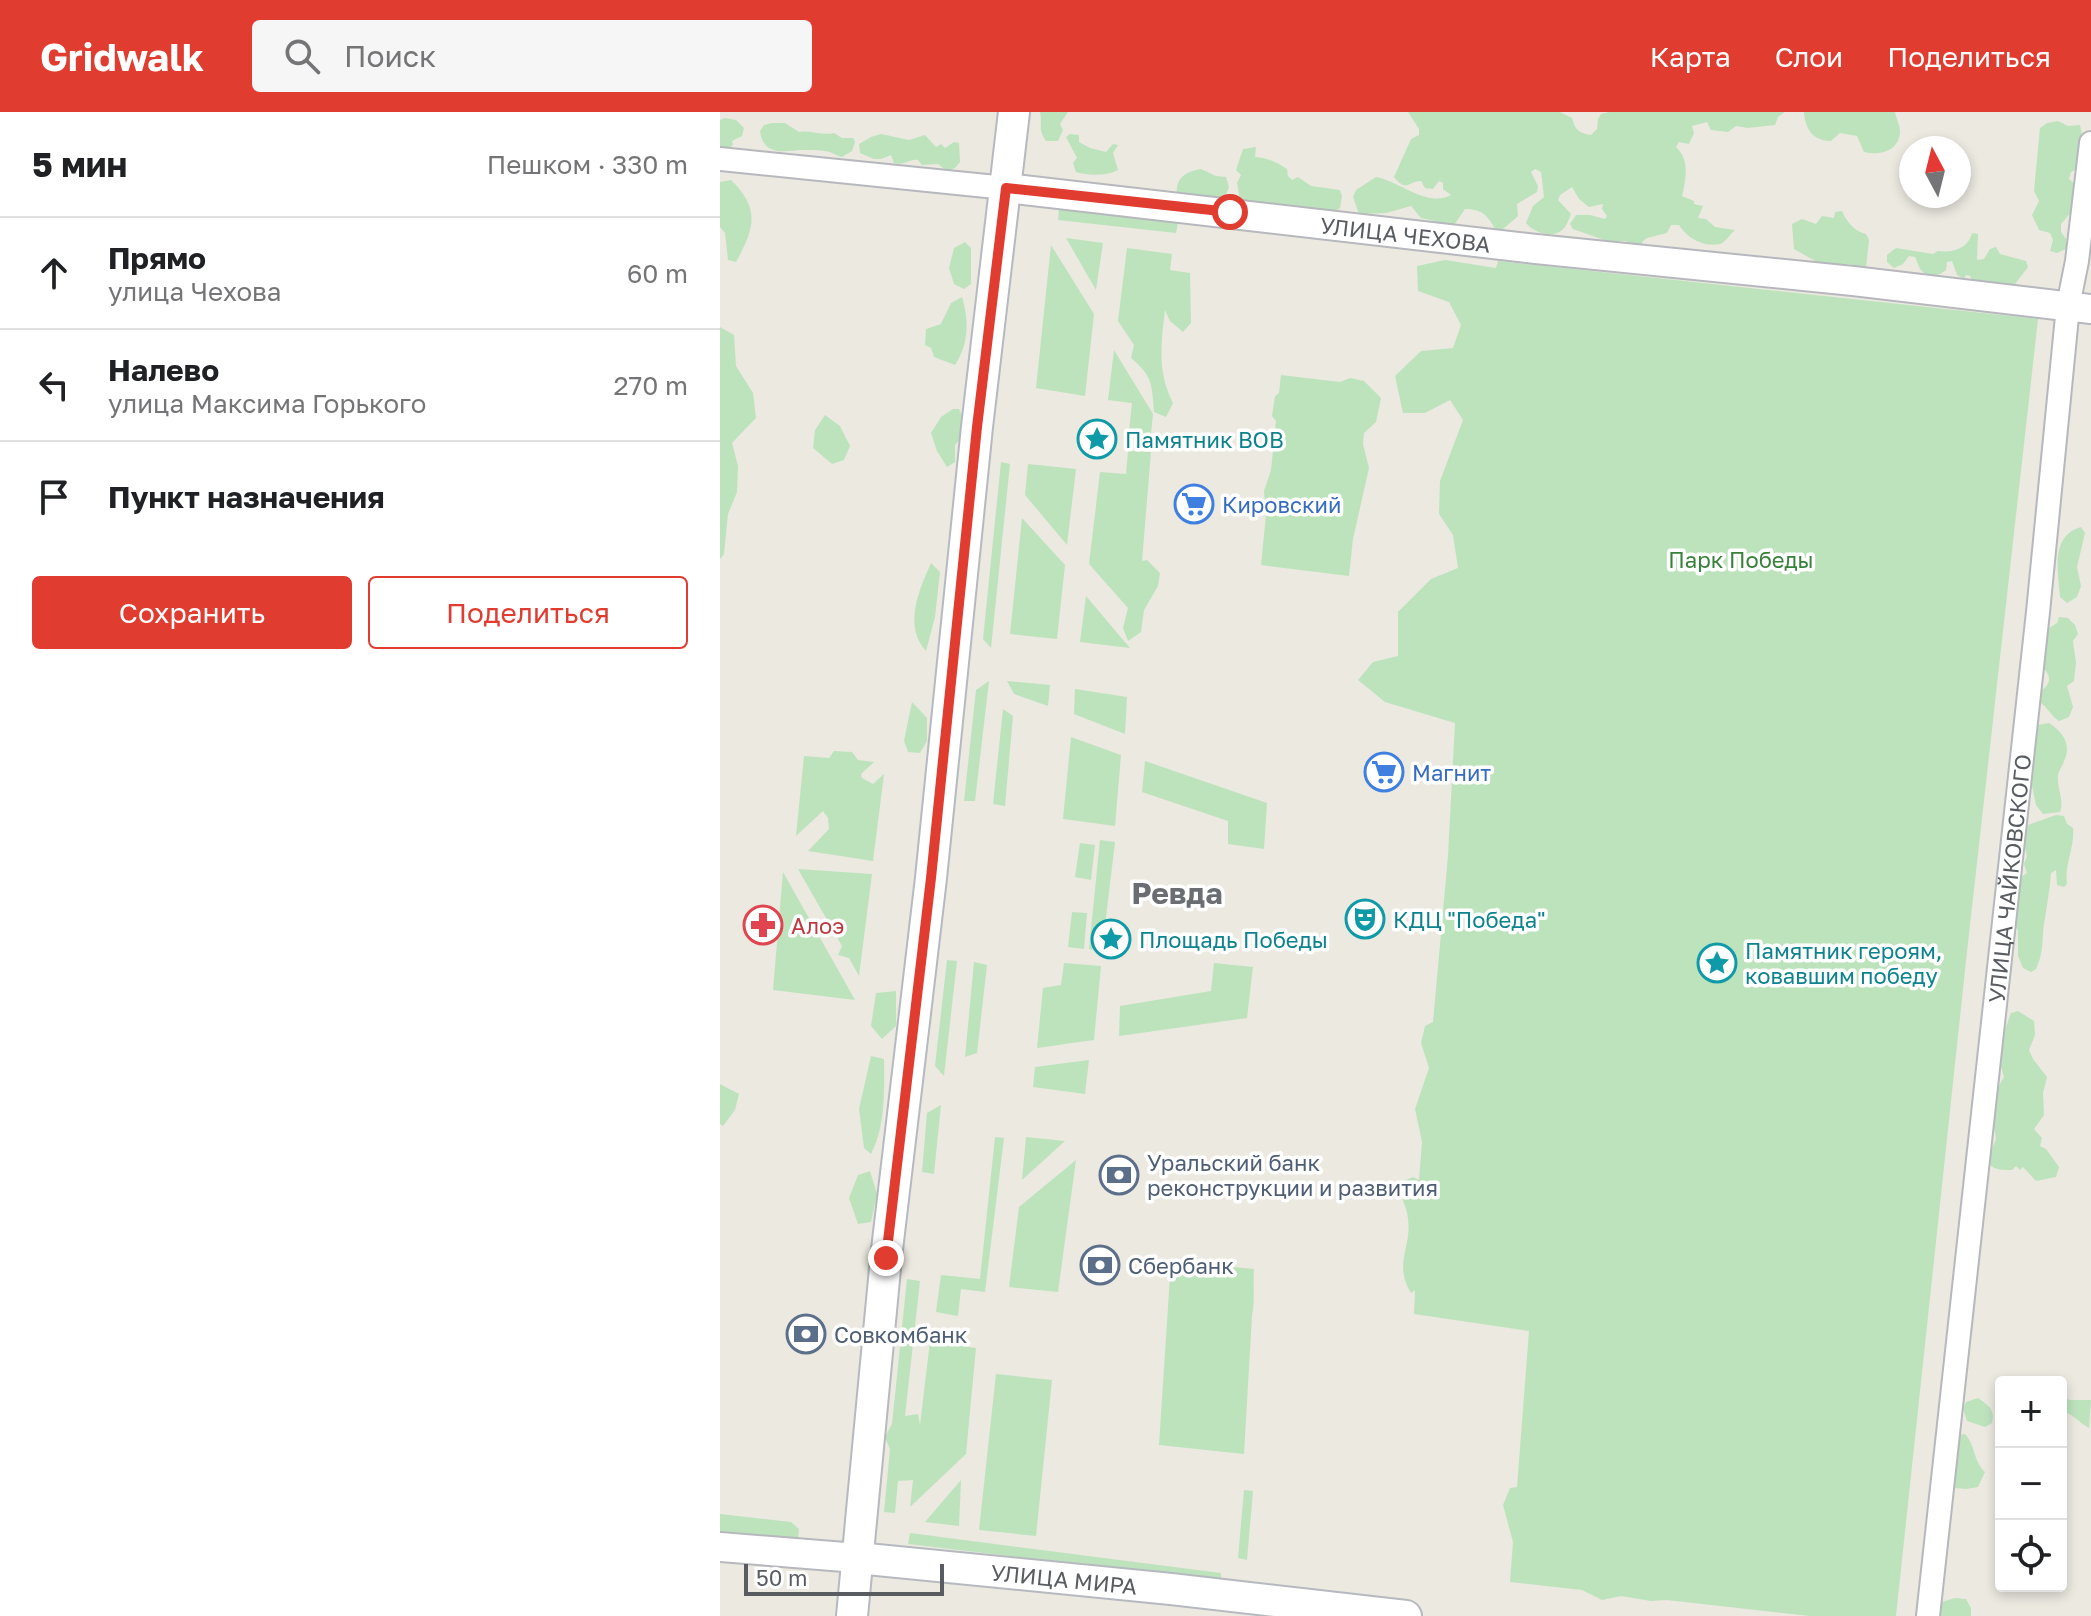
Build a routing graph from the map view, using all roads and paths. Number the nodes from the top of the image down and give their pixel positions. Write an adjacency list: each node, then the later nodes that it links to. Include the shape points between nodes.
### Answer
1 (1014, 112): 4 (main road)
2 (2091, 143): 5 (street, УЛИЦА ЧАЙКОВСКОГО, via 2077,261)
3 (720, 159): 4 (street, УЛИЦА ЧЕХОВА)
4 (1006, 188): 5 (street, УЛИЦА ЧЕХОВА); 7 (main road)
5 (2079, 308): 10 (street, УЛИЦА ЧАЙКОВСКОГО, via 2038,612)
6 (720, 1547): 7 (street, УЛИЦА МИРА)
7 (857, 1558): 8 (main road); 9 (main road, УЛИЦА МИРА)
8 (852, 1616)
9 (1406, 1616)
10 (1928, 1616)

